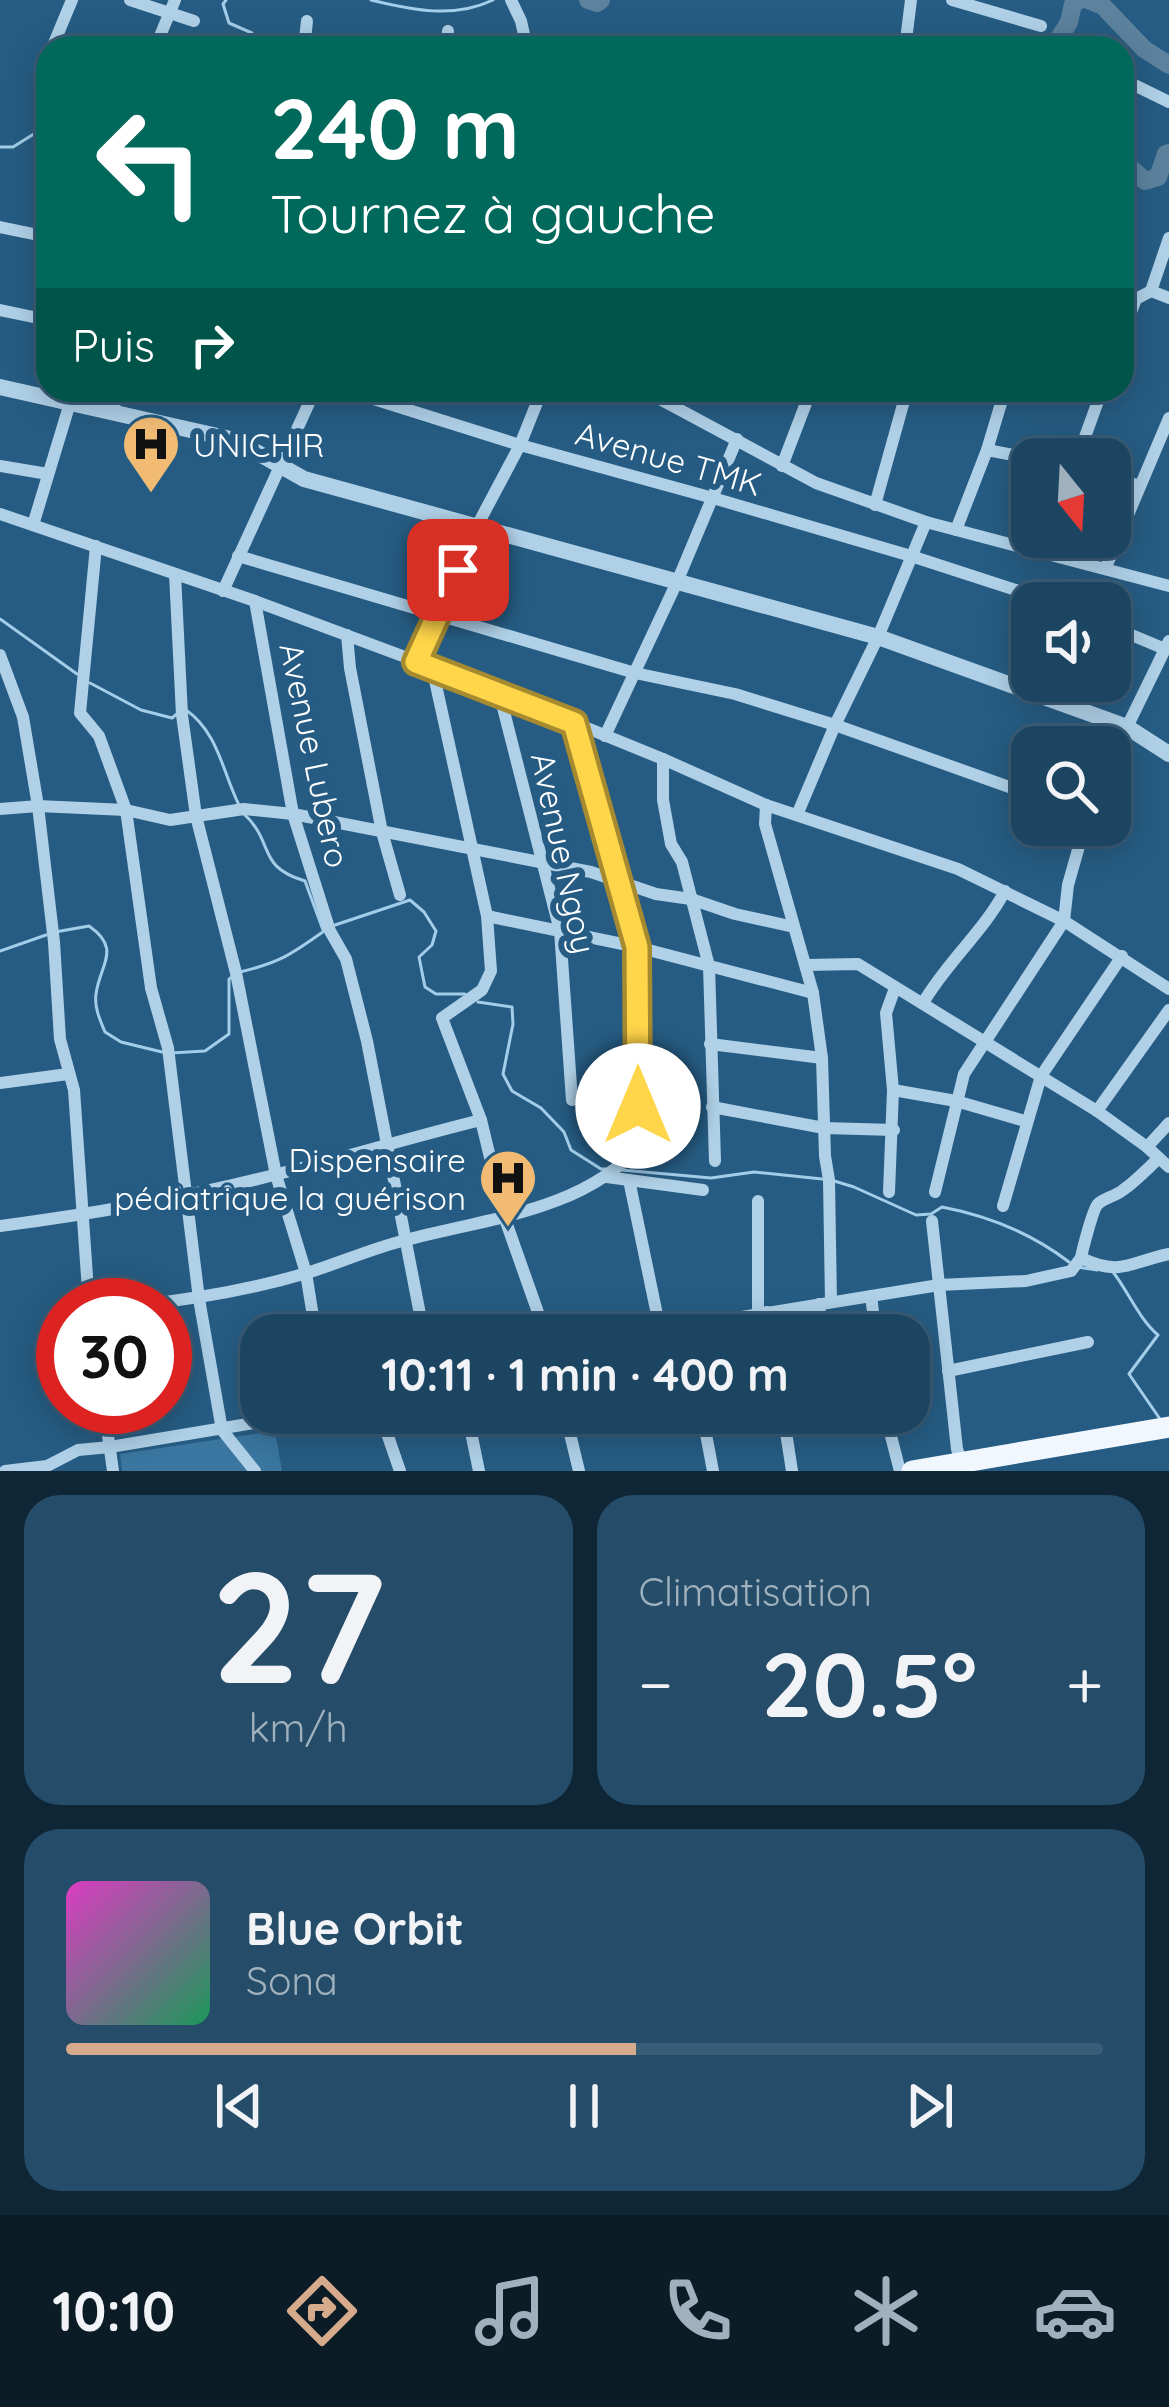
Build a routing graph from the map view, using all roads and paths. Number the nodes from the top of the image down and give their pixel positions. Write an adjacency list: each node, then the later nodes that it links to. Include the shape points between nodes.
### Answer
1 (71, 0): 11 (street)
2 (130, 0): 6 (street)
3 (511, 0): 15 (street)
4 (910, 0): 16 (street)
5 (952, 0): 9 (street)
6 (171, 7): 7 (street); 12 (street)
7 (194, 21)
8 (307, 21): 13 (street)
9 (1041, 26)
10 (448, 31): 14 (street)
11 (57, 36)
12 (160, 36)
13 (305, 36)
14 (447, 36)
15 (524, 36)
16 (906, 36)
17 (1134, 85): 18 (street)
18 (1169, 102)
19 (0, 227): 20 (street)
20 (36, 234)
21 (1169, 238): 22 (street)
22 (1150, 291): 23 (street); 24 (street)
23 (1169, 298)
24 (1134, 304)
25 (0, 310): 26 (street)
26 (36, 318)
27 (0, 387): 28 (street)
28 (36, 395)
29 (66, 402): 39 (street)
30 (115, 402): 40 (street)
31 (309, 402): 47 (street)
32 (383, 402): 44 (street, Avenue TMK)
33 (537, 402): 44 (street)
34 (666, 402): 43 (street)
35 (804, 402): 49 (street)
36 (904, 402): 54 (street)
37 (1001, 402): 45 (street)
38 (1098, 402): 42 (street)
39 (70, 403): 40 (street); 50 (street)
40 (113, 413): 47 (street, via 235,440)
41 (1169, 418): 52 (street)
42 (1085, 438)
43 (737, 440): 49 (street); 53 (street)
44 (520, 445): 53 (street, Avenue TMK); 58 (street)
45 (986, 450): 46 (street); 59 (street)
46 (1011, 455)
47 (280, 465): 58 (street, via 304,479); 61 (street)
48 (0, 466): 50 (street)
49 (782, 466): 54 (street)
50 (48, 474): 57 (street)
51 (1131, 484): 52 (street)
52 (1140, 486): 63 (street)
53 (713, 498): 62 (street, Avenue TMK); 65 (street)
54 (874, 505): 56 (street)
55 (0, 514): 57 (street)
56 (926, 522): 59 (street); 62 (street)
57 (33, 525): 60 (street)
58 (477, 526): 65 (street); 70 (street)
59 (956, 530): 63 (street)
60 (96, 546): 64 (street); 92 (street, via 80,713 100,736)
61 (238, 556): 68 (street); 70 (street)
62 (911, 556): 67 (street, Avenue TMK); 73 (street)
63 (1106, 568): 66 (street)
64 (175, 574): 68 (street); 95 (street)
65 (676, 582): 73 (street); 78 (street)
66 (1169, 586)
67 (1011, 588)
68 (223, 591): 69 (street)
69 (255, 601): 72 (street); 93 (street, Avenue Lubero)
70 (439, 613): 76 (street); 78 (street)
71 (1131, 633): 74 (street)
72 (347, 635): 76 (street); 96 (street)
73 (878, 637): 81 (street); 82 (street)
74 (1167, 645): 83 (street)
75 (0, 655): 89 (street, via 23,717)
76 (416, 662): 77 (street)
77 (432, 668): 79 (street); 98 (street)
78 (635, 673): 81 (street); 85 (street)
79 (499, 692): 80 (street); 99 (street, Avenue Ngoy)
80 (574, 723): 85 (street); 100 (street)
81 (835, 725): 88 (street); 94 (street)
82 (1125, 726)
83 (1128, 726)
84 (1131, 729): 86 (street)
85 (605, 736): 87 (street)
86 (1169, 754)
87 (663, 759): 90 (street); 103 (street, via 670,844)
88 (1011, 788)
89 (38, 806): 91 (street); 92 (street); 120 (street)
90 (766, 806): 94 (street); 106 (street)
91 (0, 809)
92 (126, 810): 95 (street, via 170,820); 143 (street)
93 (293, 814): 95 (street); 96 (street); 133 (street, Avenue Lubero, via 346,959)
94 (796, 815): 101 (street)
95 (196, 816): 137 (street)
96 (382, 832): 98 (street); 102 (street)
97 (1079, 846): 105 (street)
98 (471, 850): 99 (street); 104 (street)
99 (543, 862): 100 (street); 107 (street, Avenue Ngoy)
100 (619, 882): 103 (street); 108 (street)
101 (1005, 891): 105 (street); 115 (street)
102 (400, 895)
103 (691, 898): 106 (street); 110 (street)
104 (487, 916): 107 (street); 128 (street, via 491,971 482,991 442,1018)
105 (1064, 921): 109 (street); 117 (street)
106 (794, 927): 111 (street)
107 (560, 931): 108 (street); 124 (street, Avenue Ngoy)
108 (637, 947): 110 (street); 138 (street, via 639,1146)
109 (1122, 956): 113 (street); 121 (street)
110 (709, 965): 114 (street); 118 (street)
111 (806, 965): 112 (street, via 858,964); 114 (street)
112 (895, 988): 115 (street); 123 (street, via 886,1013)
113 (1169, 988)
114 (813, 993): 119 (street)
115 (922, 1003): 117 (street)
116 (1169, 1010): 127 (street)
117 (984, 1041): 121 (street); 125 (street)
118 (710, 1044): 119 (street); 126 (street)
119 (822, 1058): 131 (street)
120 (68, 1073): 122 (street); 146 (street)
121 (1041, 1076): 127 (street); 129 (street)
122 (0, 1083)
123 (893, 1090): 125 (street); 132 (street)
124 (572, 1100)
125 (956, 1101): 129 (street); 142 (street)
126 (712, 1107): 131 (street); 135 (street)
127 (1097, 1112): 134 (street)
128 (481, 1120): 133 (street); 147 (street)
129 (1025, 1121): 145 (street)
130 (1169, 1123): 134 (street)
131 (824, 1128): 132 (street); 159 (street)
132 (893, 1130): 141 (street)
133 (387, 1144): 137 (street); 150 (street, Avenue Lubero)
134 (1147, 1147): 136 (street)
135 (715, 1161)
136 (1164, 1162): 152 (street, via 1094,1208)
137 (276, 1175): 143 (street); 153 (street)
138 (608, 1176): 139 (street); 147 (street)
139 (629, 1180): 140 (street); 164 (street)
140 (703, 1190)
141 (889, 1192)
142 (935, 1192)
143 (186, 1196): 146 (street); 157 (street)
144 (758, 1201): 160 (street)
145 (1003, 1206)
146 (82, 1216): 149 (street); 154 (street)
147 (505, 1219): 150 (street); 163 (street)
148 (932, 1221): 155 (street)
149 (0, 1226)
150 (404, 1240): 153 (street); 162 (street, Avenue Lubero)
151 (1169, 1254): 152 (street, via 1122,1268)
152 (1077, 1264): 155 (street, via 1026,1281)
153 (306, 1273): 157 (street); 161 (street)
154 (87, 1278)
155 (939, 1285): 156 (street); 169 (street)
156 (871, 1296): 159 (street); 167 (street)
157 (199, 1299): 158 (street); 172 (street)
158 (192, 1300)
159 (825, 1303): 160 (street); 166 (street)
160 (762, 1313): 165 (street)
161 (313, 1314)
162 (420, 1314)
163 (538, 1314)
164 (657, 1314)
165 (758, 1314)
166 (824, 1314)
167 (873, 1314)
168 (1088, 1342): 169 (street)
169 (948, 1371): 181 (street)
170 (240, 1427): 172 (street)
171 (1163, 1428): 181 (main road)
172 (222, 1430): 180 (street); 184 (street)
173 (108, 1434): 180 (street)
174 (387, 1434): 185 (street)
175 (471, 1434): 186 (street)
176 (571, 1434): 187 (street)
177 (706, 1434): 188 (street)
178 (786, 1434): 189 (street)
179 (890, 1434): 190 (street)
180 (110, 1447): 182 (street); 183 (street)
181 (963, 1467): 191 (main road)
182 (5, 1471)
183 (113, 1471)
184 (255, 1471)
185 (400, 1471)
186 (478, 1471)
187 (579, 1471)
188 (713, 1471)
189 (792, 1471)
190 (900, 1471)
191 (912, 1471)

